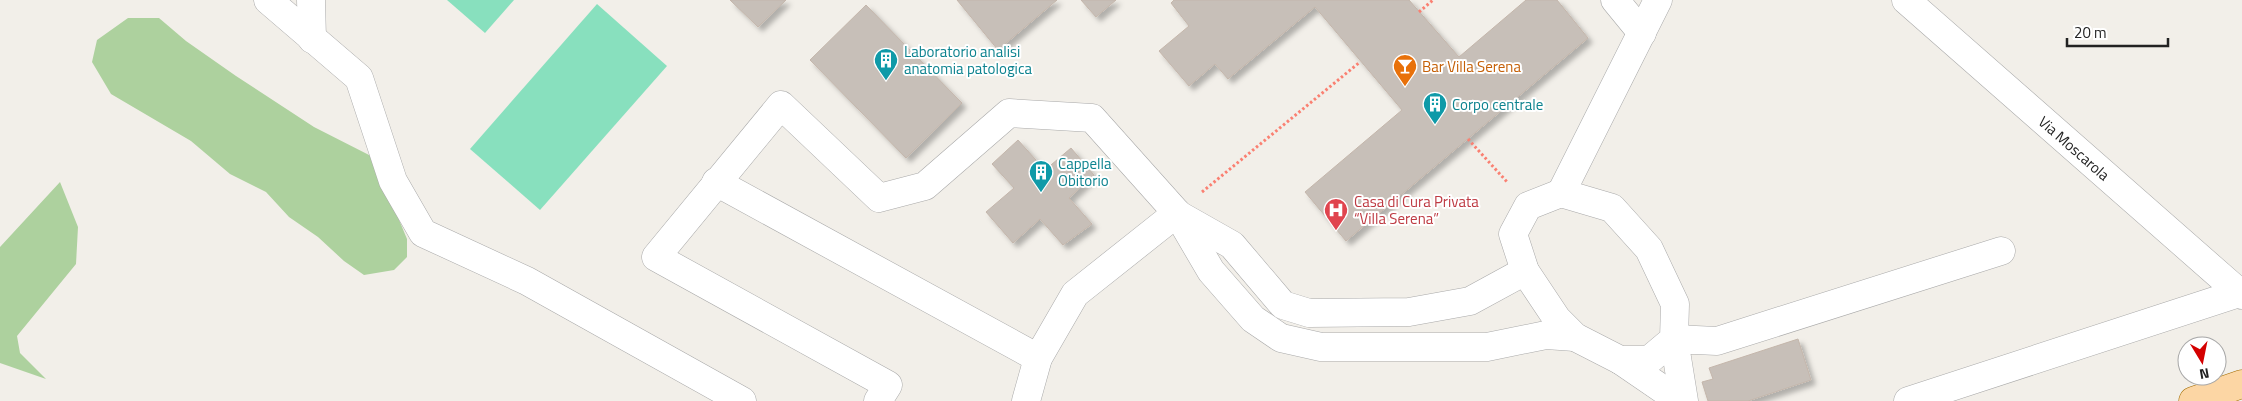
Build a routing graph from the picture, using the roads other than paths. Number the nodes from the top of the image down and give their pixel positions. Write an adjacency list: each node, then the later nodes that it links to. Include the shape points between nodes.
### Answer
1 (268, 0): 7 (street)
2 (311, 0): 7 (street)
3 (1615, 0): 6 (street)
4 (1658, 0): 6 (street)
5 (1906, 0): 13 (street, Via Moscarola)
6 (1642, 33): 9 (street)
7 (312, 38): 19 (street, via 359,78 393,182 423,233 527,281)
8 (716, 182): 10 (street, via 781,105 879,198 925,186 1009,112 1092,118); 16 (street); 20 (street, via 656,257 888,384)
9 (1561, 193): 12 (street, via 1528,206 1513,234); 15 (street, via 1612,208 1650,249 1675,304)
10 (1177, 213): 12 (street, via 1232,245 1283,305 1309,312 1409,312 1470,301); 14 (street, via 1211,271 1253,319 1281,338 1321,347 1487,347 1546,335); 16 (street, via 1075,294)
11 (2001, 251): 15 (street, via 1717,341)
12 (1525, 271): 14 (street, via 1557,319)
13 (2241, 294): 24 (street)
14 (1575, 337): 17 (street)
15 (1674, 339): 17 (street, via 1650,360); 23 (street)
16 (1038, 358): 21 (street)
17 (1620, 360): 22 (street)
18 (2242, 384): 25 (main road)
19 (742, 401)
20 (878, 401)
21 (1026, 401)
22 (1680, 401)
23 (1684, 401)
24 (1908, 401)
25 (2193, 401)

